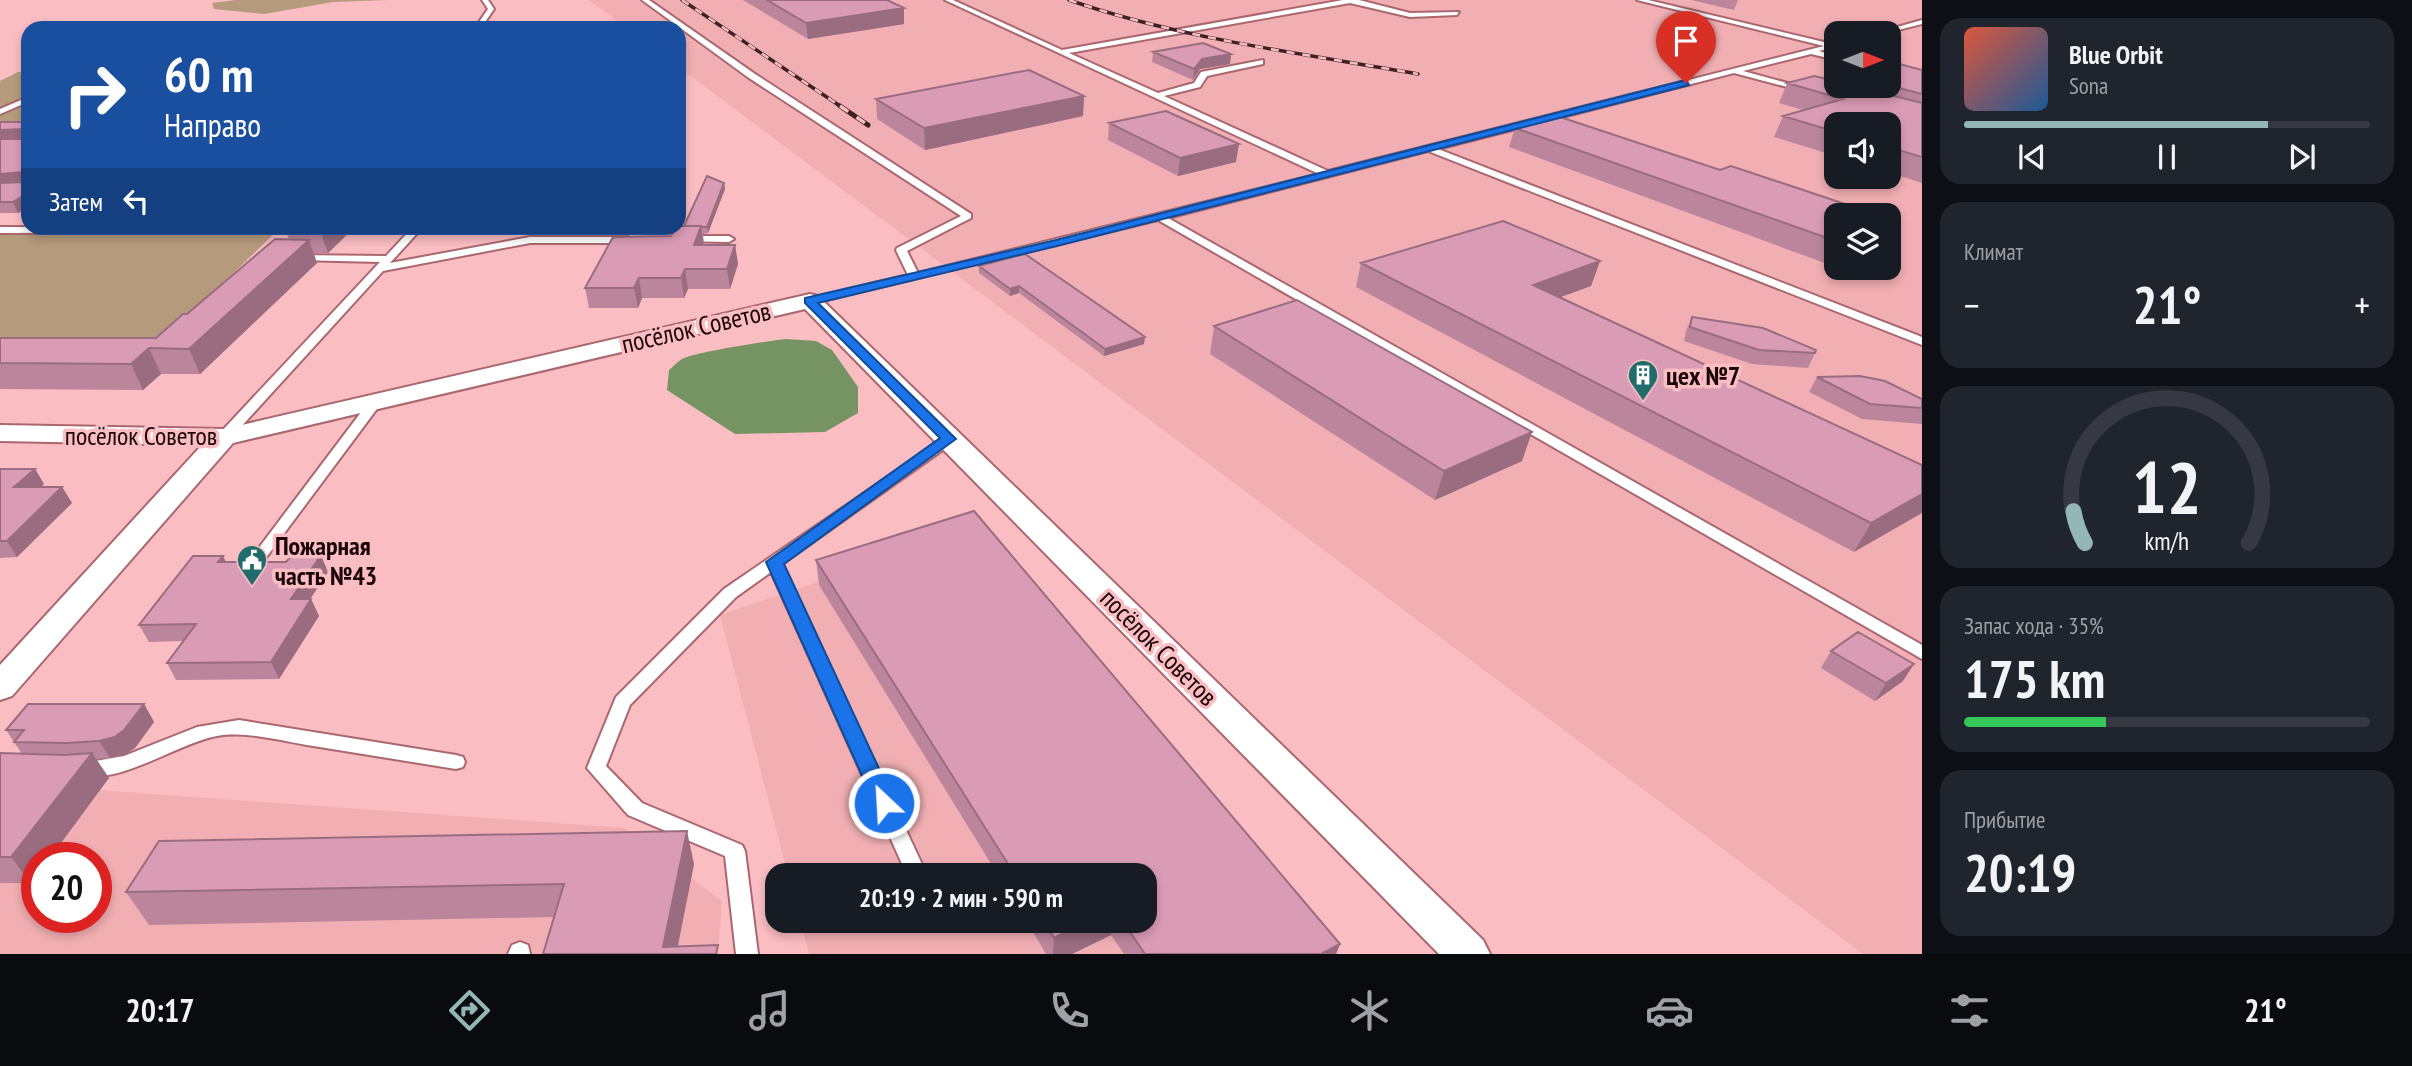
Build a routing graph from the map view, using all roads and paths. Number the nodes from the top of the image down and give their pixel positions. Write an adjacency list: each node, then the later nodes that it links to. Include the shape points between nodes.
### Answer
1 (485, 0): 7 (lane, via 491,9)
2 (645, 0): 8 (lane)
3 (948, 0): 15 (lane)
4 (1350, 0): 6 (lane, via 1410,15); 15 (lane)
5 (1640, 0): 12 (lane)
6 (1457, 13)
7 (483, 21)
8 (675, 21)
9 (1922, 22): 10 (lane)
10 (1901, 27)
11 (686, 29): 34 (lane, via 968,216 901,250)
12 (1824, 43)
13 (1824, 48): 14 (lane)
14 (1812, 51): 16 (lane); 18 (lane)
15 (1062, 52): 20 (lane)
16 (1824, 54)
17 (1260, 62): 20 (lane, via 1204,74 1197,85)
18 (1733, 71): 19 (lane); 23 (lane)
19 (1814, 93)
20 (1157, 96): 24 (lane)
21 (21, 102): 22 (lane)
22 (0, 112)
23 (1428, 148): 24 (lane); 36 (lane)
24 (1326, 174): 25 (lane)
25 (1160, 216): 34 (lane); 43 (lane)
26 (21, 229): 27 (lane)
27 (0, 230)
28 (411, 235): 33 (lane)
29 (729, 239): 31 (lane)
30 (636, 240): 33 (lane, via 530,240)
31 (676, 240)
32 (288, 257): 33 (lane)
33 (385, 264): 39 (lane)
34 (914, 276): 35 (lane)
35 (810, 301): 37 (street, посёлок Советов); 40 (street, посёлок Советов)
36 (1922, 341)
37 (376, 402): 39 (street, посёлок Советов); 41 (lane)
38 (0, 433): 39 (street, посёлок Советов)
39 (224, 437): 44 (street)
40 (949, 439): 42 (lane); 49 (street, посёлок Советов)
41 (260, 556)
42 (774, 562): 47 (lane); 48 (lane, via 730,593 622,702 596,768 635,809 735,851)
43 (1922, 653)
44 (0, 687)
45 (456, 762): 46 (lane, via 239,727 214,727 191,733 130,764)
46 (66, 768)
47 (912, 863)
48 (747, 954)
49 (1468, 954)

